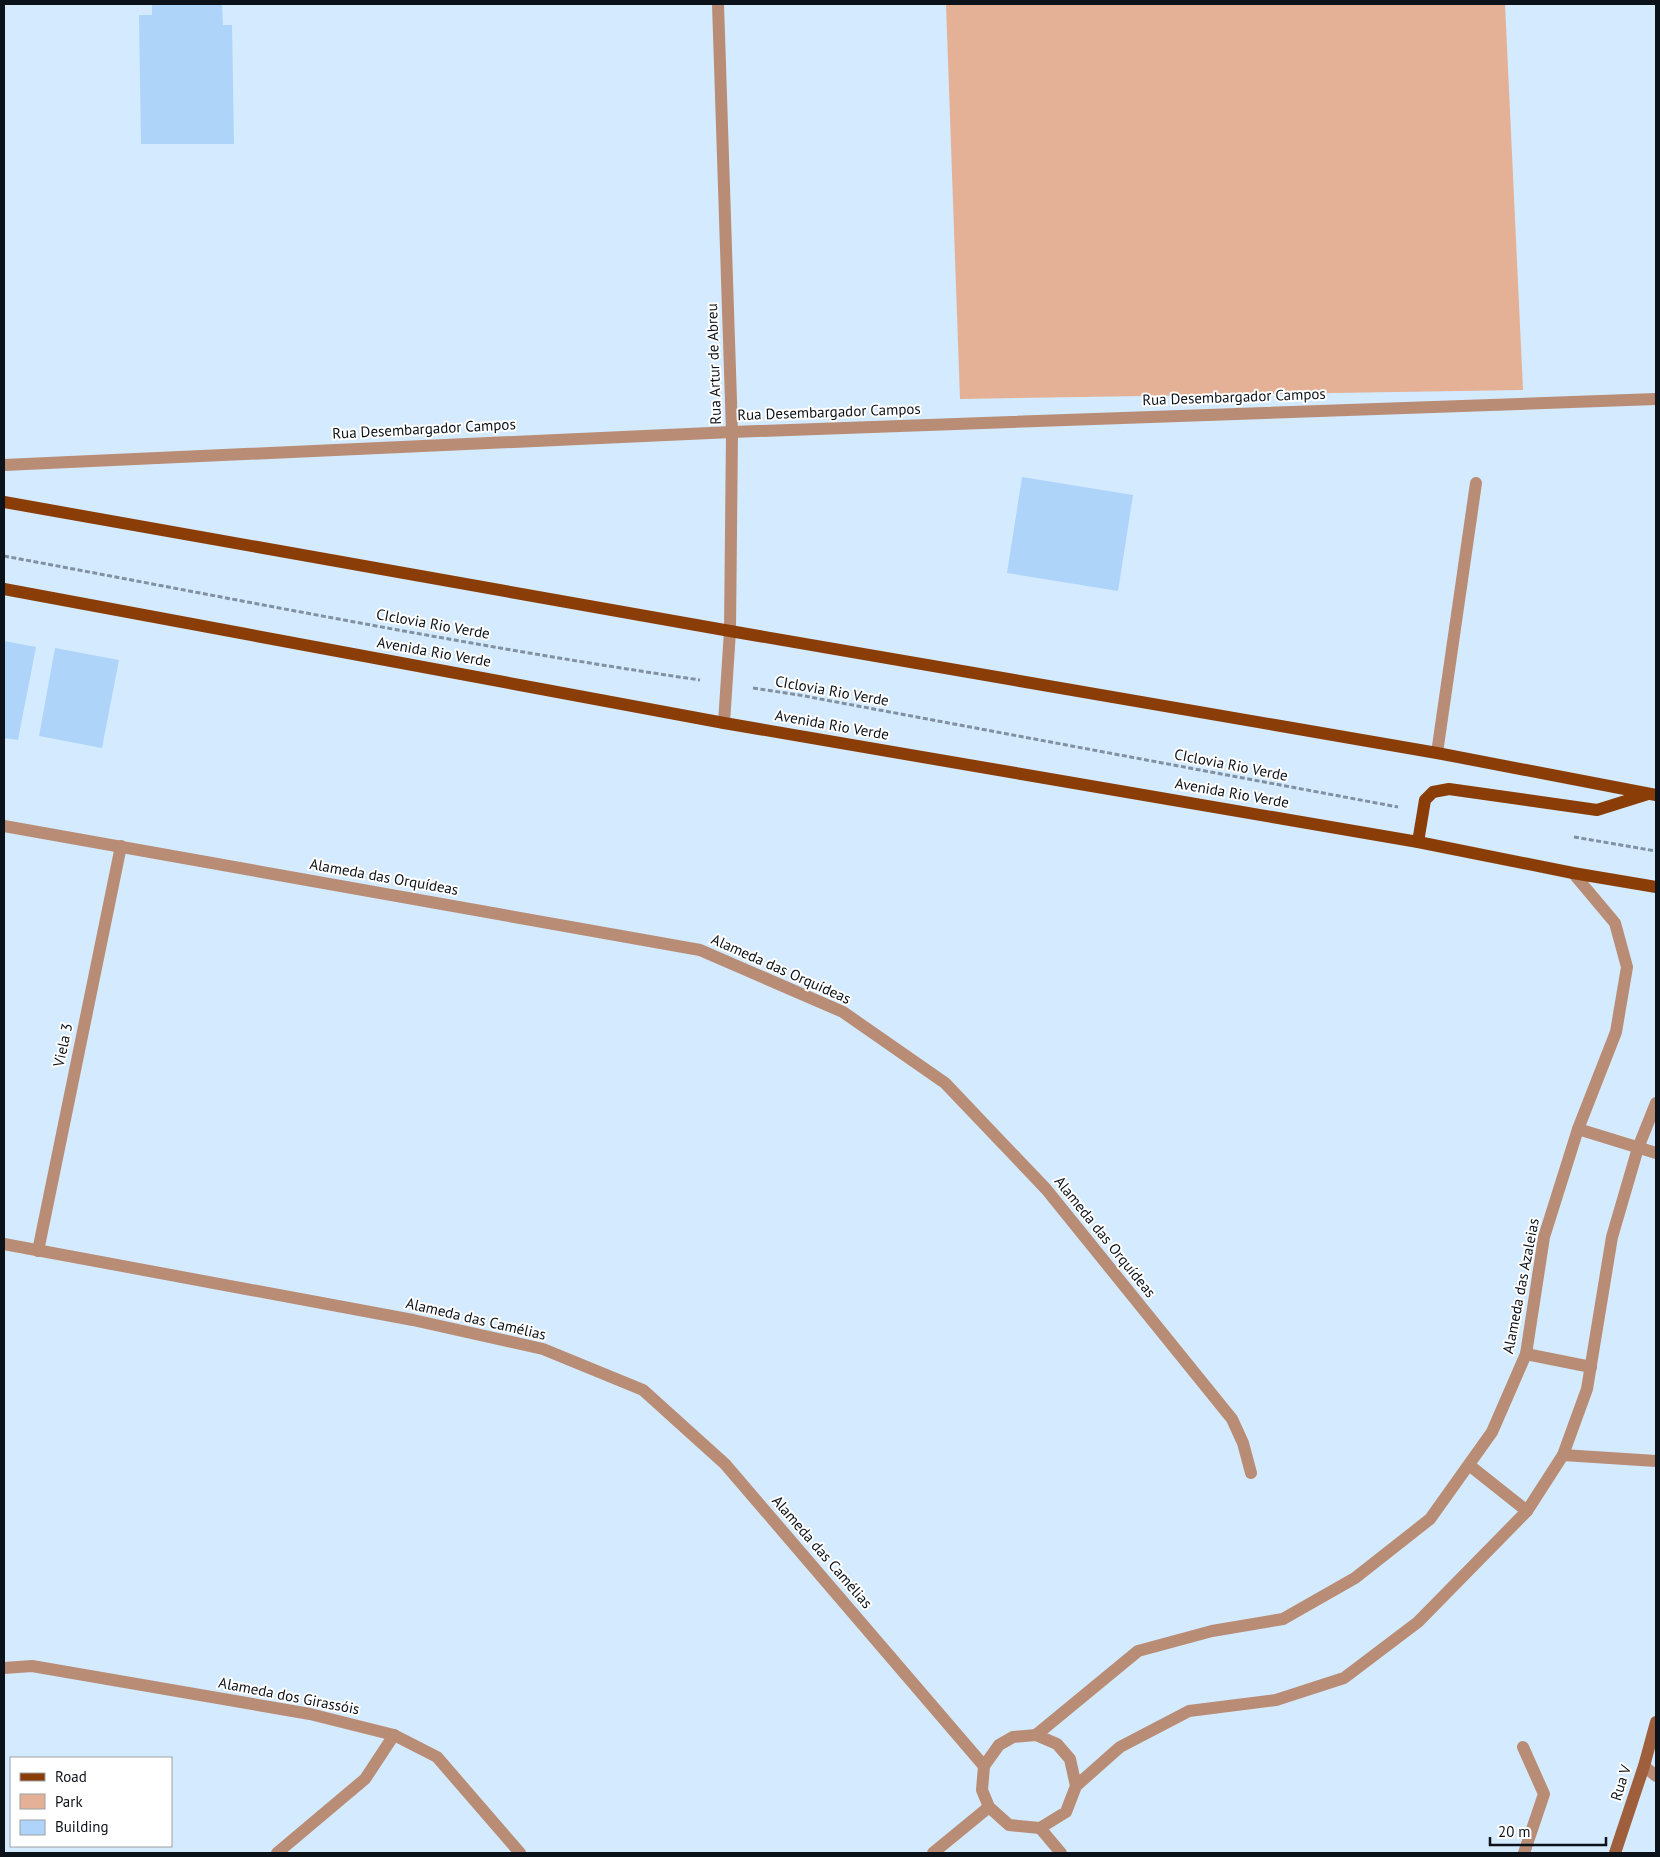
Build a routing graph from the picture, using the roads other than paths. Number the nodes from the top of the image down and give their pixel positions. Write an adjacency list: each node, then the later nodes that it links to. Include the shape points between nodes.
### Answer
1 (718, 4): 3 (street, Rua Artur de Abreu)
2 (1656, 399): 3 (street, Rua Desembargador Campos)
3 (732, 432): 4 (street, Rua Desembargador Campos); 8 (street, Rua Artur de Abreu)
4 (4, 464)
5 (1476, 483): 10 (street)
6 (4, 502): 8 (main road)
7 (4, 589): 9 (main road, Avenida Rio Verde)
8 (730, 631): 9 (street, Rua Artur de Abreu); 10 (main road)
9 (724, 722): 13 (main road, Avenida Rio Verde)
10 (1437, 753): 11 (main road)
11 (1654, 794): 13 (main road, via 1597,810 1449,789 1433,792 1425,800)
12 (4, 826): 14 (street, Alameda das Orquídeas)
13 (1418, 842): 15 (main road, Avenida Rio Verde)
14 (121, 846): 22 (street, Viela 3); 28 (street, Alameda das Orquídeas, via 700,950 843,1012 945,1083 1046,1189 1232,1420)
15 (1573, 873): 16 (main road, Avenida Rio Verde); 18 (street, Alameda das Azaleias, via 1615,923 1627,967 1616,1032)
16 (1656, 887)
17 (1656, 1103): 19 (street)
18 (1578, 1129): 19 (street); 23 (street, Alameda das Azaleias, via 1544,1236)
19 (1638, 1148): 20 (street); 24 (street, via 1612,1237)
20 (1656, 1153)
21 (4, 1244): 22 (street, Alameda das Camélias)
22 (38, 1251): 35 (street, Alameda das Camélias, via 404,1319 543,1349 642,1390 725,1464)
23 (1526, 1354): 24 (street); 27 (street, Alameda das Azaleias, via 1492,1432)
24 (1591, 1367): 25 (street, via 1587,1389)
25 (1563, 1455): 26 (street); 29 (street)
26 (1656, 1461)
27 (1468, 1465): 29 (street); 33 (street, Alameda das Azaleias, via 1430,1519 1355,1578 1283,1619 1212,1630 1138,1651)
28 (1251, 1473)
29 (1527, 1511): 38 (street, via 1418,1622 1344,1678 1276,1700 1189,1711 1120,1747)
30 (4, 1668): 32 (street, Alameda dos Girassóis, via 32,1666 80,1674 310,1714)
31 (1656, 1722): 36 (street, Rua V)
32 (394, 1735): 41 (street, via 365,1779); 42 (street, Alameda dos Girassóis, via 437,1757)
33 (1036, 1735): 35 (street, via 1013,1737 999,1745); 38 (street, via 1057,1744 1070,1758)
34 (1523, 1747): 45 (street, via 1544,1794)
35 (984, 1766): 39 (street, via 982,1790)
36 (1644, 1766): 37 (street); 46 (street, Rua V)
37 (1656, 1776)
38 (1076, 1786): 40 (street, via 1066,1812)
39 (989, 1807): 40 (street, via 1009,1825); 43 (street)
40 (1040, 1828): 44 (street)
41 (277, 1853)
42 (520, 1853)
43 (933, 1853)
44 (1061, 1853)
45 (1524, 1853)
46 (1615, 1853)

